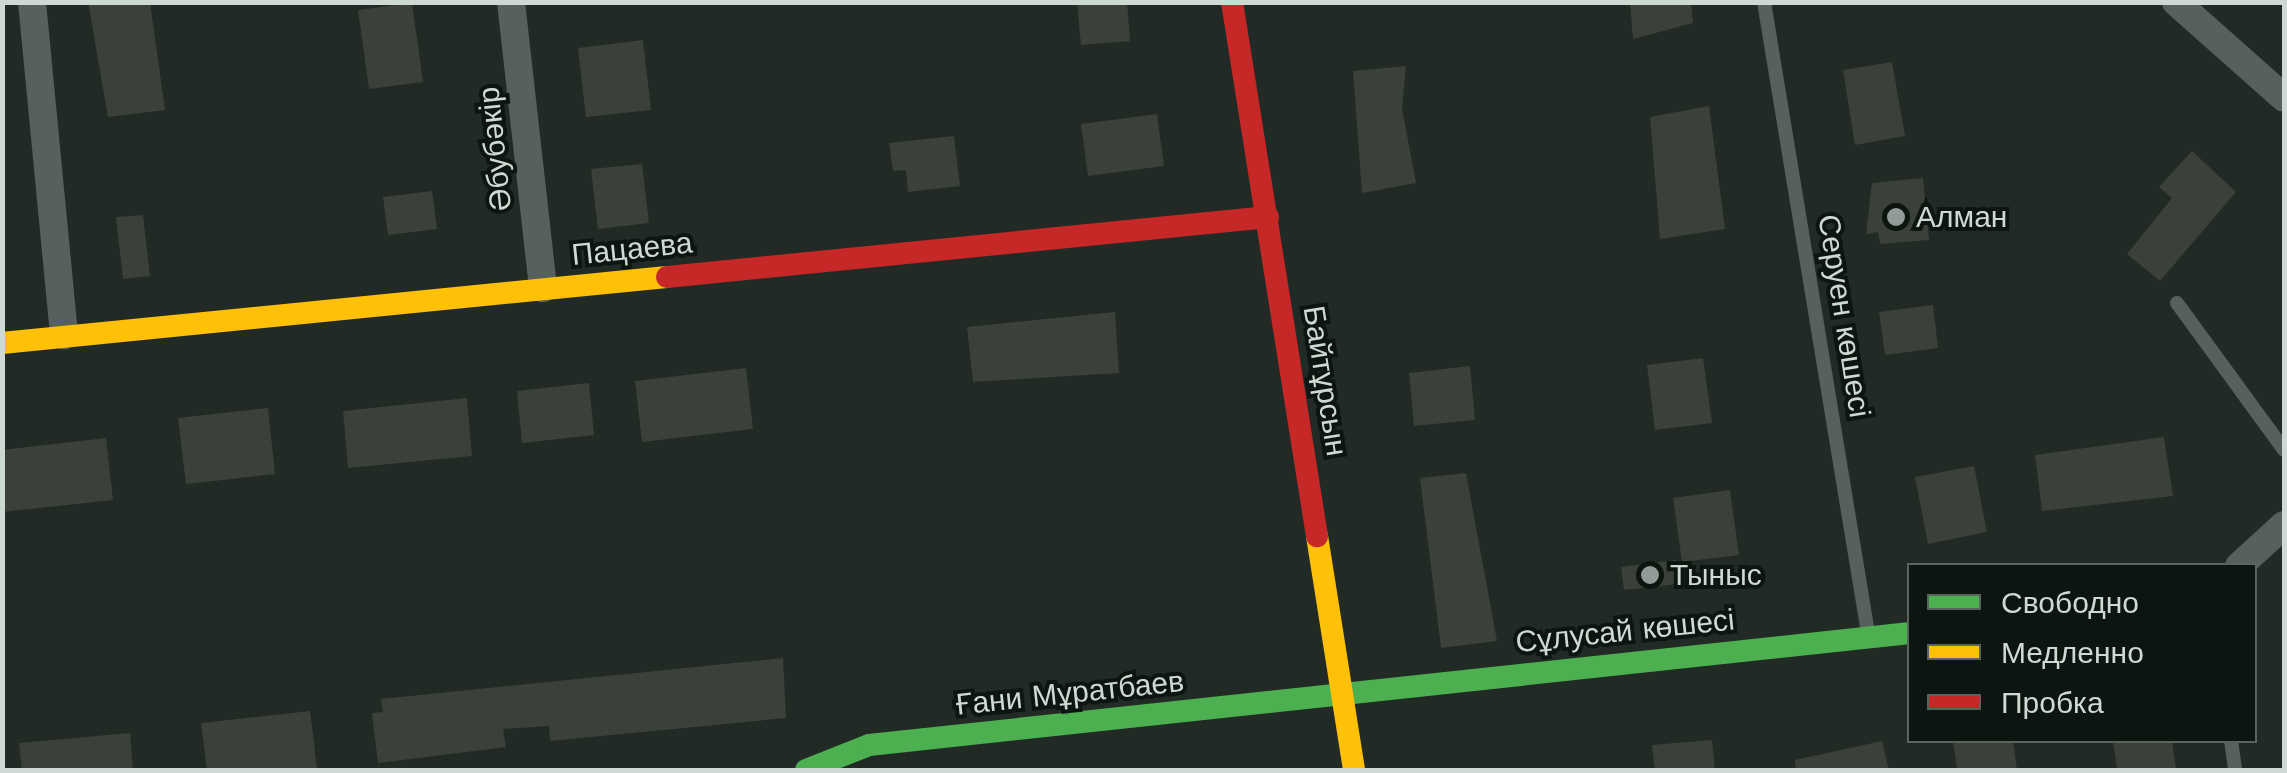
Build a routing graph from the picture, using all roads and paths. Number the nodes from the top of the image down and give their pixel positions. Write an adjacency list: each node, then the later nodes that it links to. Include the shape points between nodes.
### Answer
1 (32, 2): 10 (street)
2 (511, 2): 8 (street, Әбубәкір)
3 (1232, 2): 7 (street, Байтұрсын)
4 (1764, 2): 16 (lane, Серуен көшесі)
5 (2176, 2): 6 (street)
6 (2284, 98)
7 (1268, 217): 8 (street, Пацаева); 17 (street, Байтұрсын)
8 (543, 288): 10 (street, Пацаева)
9 (2177, 303): 12 (lane)
10 (64, 335): 11 (street, Пацаева)
11 (2, 343)
12 (2284, 450)
13 (2284, 525): 14 (street)
14 (2243, 563)
15 (1907, 633): 16 (street, Сұлусай көшесі)
16 (1869, 639): 17 (street, Сұлусай көшесі)
17 (1346, 693): 19 (street, Ғани Мұратбаев, via 869,745); 20 (street, Байтұрсын)
18 (2231, 743): 21 (lane)
19 (806, 770)
20 (1354, 770)
21 (2234, 770)

